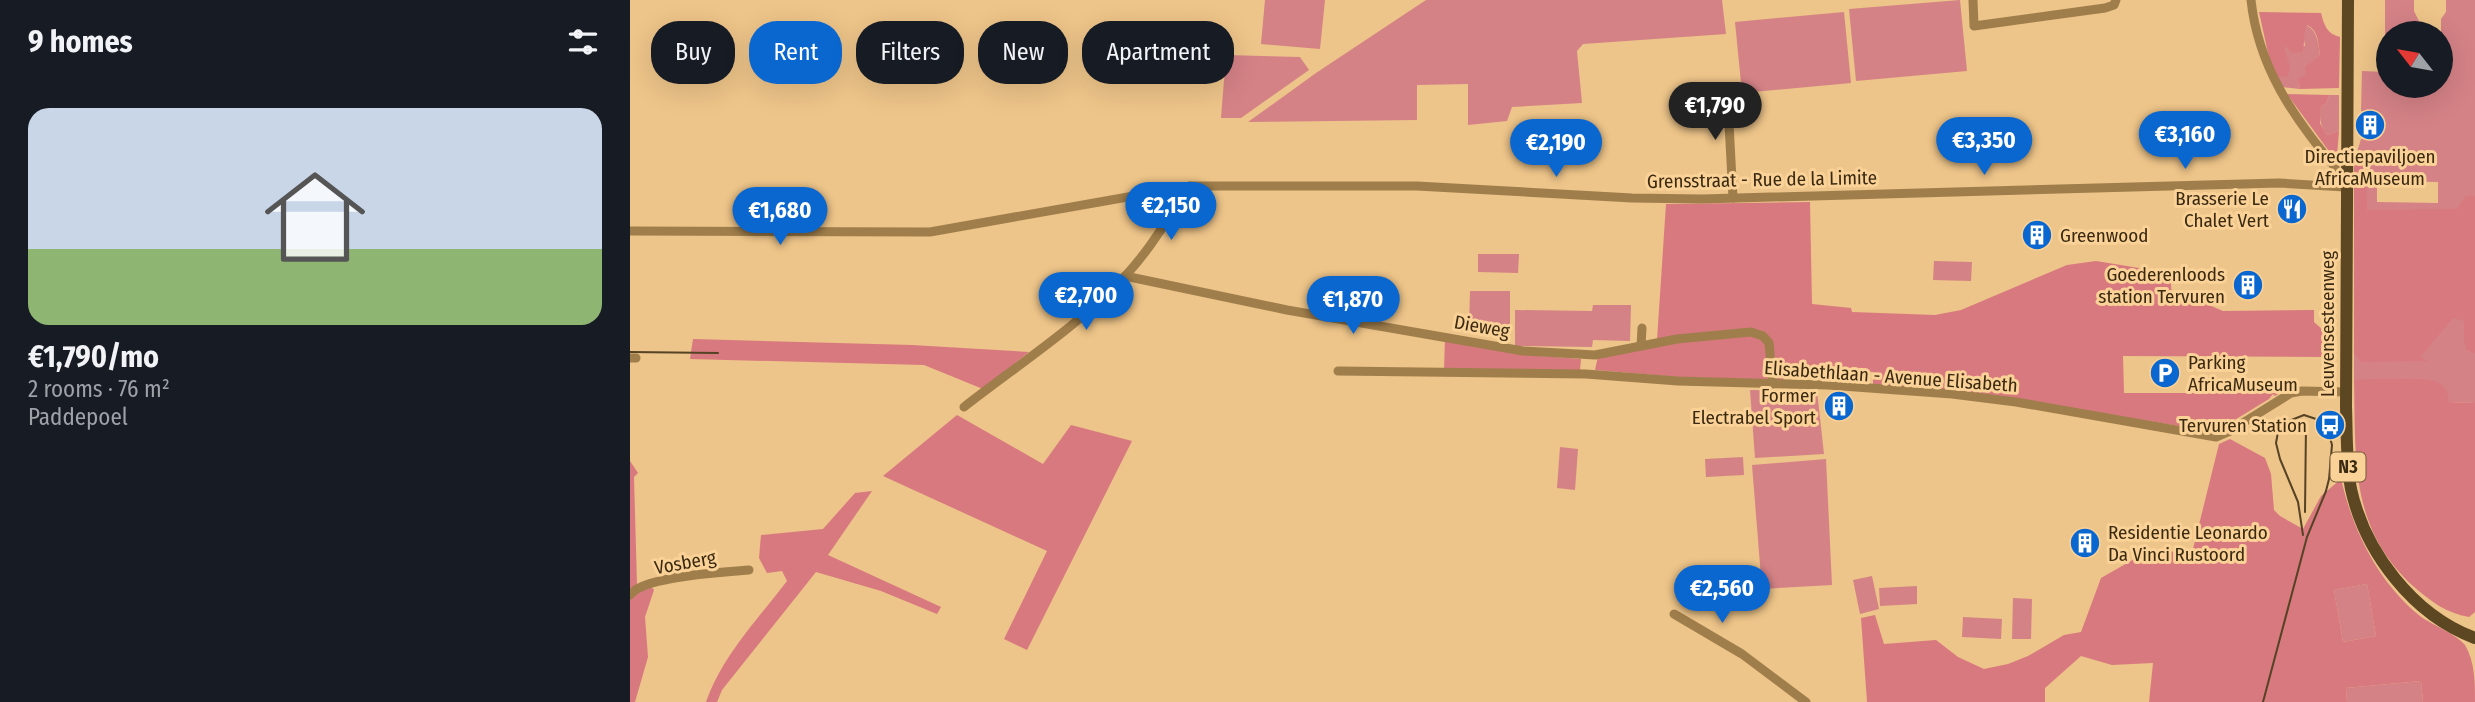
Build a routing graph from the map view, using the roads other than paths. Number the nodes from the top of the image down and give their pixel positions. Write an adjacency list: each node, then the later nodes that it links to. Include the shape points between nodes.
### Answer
1 (1973, 0): 2 (street, via 1974,26 2105,8)
2 (2116, 0)
3 (2250, 0): 6 (street, via 2259,42 2279,92)
4 (2348, 0): 8 (main road, Leuvensesteenweg / N3)
5 (1733, 90): 9 (street, via 1728,104)
6 (2335, 167)
7 (1190, 186): 9 (street, Grensstraat - Rue de la Limite, via 1417,186 1632,198); 10 (street, Grensstraat - Rue de la Limite, via 930,232); 11 (street)
8 (2346, 187): 9 (street, Grensstraat - Rue de la Limite, via 2279,183); 18 (main road, Leuvensesteenweg / N3)
9 (1733, 198)
10 (630, 231)
11 (1125, 276): 14 (street, Dieweg, via 1510,349); 19 (street, via 1083,315)
12 (1642, 328): 13 (street)
13 (1641, 346): 14 (street, Dieweg); 17 (street, Dieweg, via 1698,336 1756,333 1770,347)
14 (1587, 355): 16 (street)
15 (1338, 371): 16 (street, Elisabethlaan - Avenue Elisabeth)
16 (1586, 374): 17 (street, Elisabethlaan - Avenue Elisabeth)
17 (1773, 384): 18 (street, Elisabethlaan - Avenue Elisabeth, via 1988,398 2216,437 2296,391)
18 (2346, 392): 23 (main road, Leuvensesteenweg / N3, via 2347,460 2352,492 2369,540 2390,572)
19 (964, 407)
20 (749, 570): 21 (street, Vosberg, via 661,581)
21 (630, 596)
22 (1674, 614): 28 (street, via 1754,662)
23 (2438, 617): 24 (main road, Leuvensesteenweg / N3); 25 (main road, Leuvensesteenweg / N3)
24 (2459, 632): 26 (main road, Leuvensesteenweg / N3); 27 (main road, N3)
25 (2475, 632)
26 (2475, 638)
27 (2475, 645)
28 (1806, 702)

